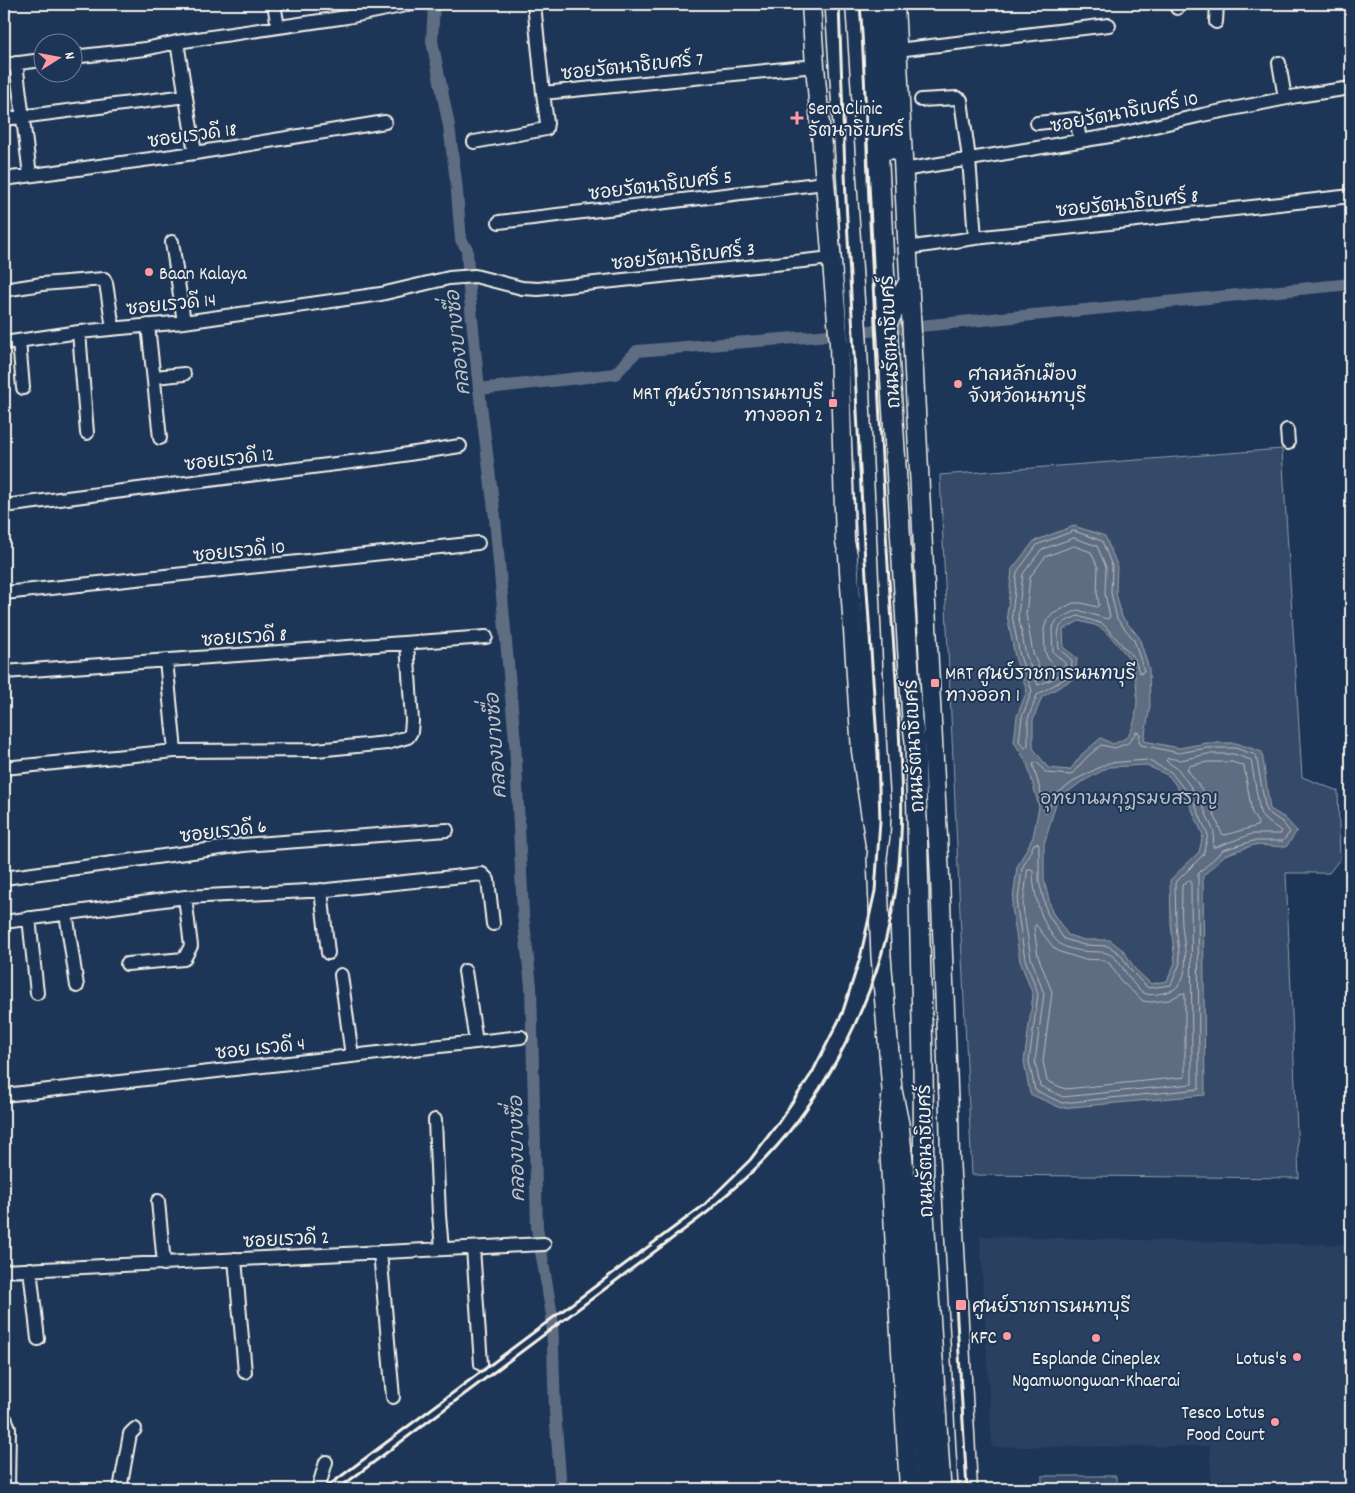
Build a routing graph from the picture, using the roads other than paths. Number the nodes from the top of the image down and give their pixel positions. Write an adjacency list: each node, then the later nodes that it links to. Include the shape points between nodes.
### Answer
1 (274, 4): 9 (street)
2 (411, 4): 9 (street)
3 (534, 4): 18 (street, ซอยรัตนาธิเบศร์ 7)
4 (1217, 4): 7 (street)
5 (882, 6): 11 (main road, ถนนรัตนาธิเบศร์); 39 (main road, via 896,221); 47 (main road, ถนนรัตนาธิเบศร์)
6 (823, 7): 16 (main road, ถนนรัตนาธิเบศร์); 36 (main road, via 832,209); 49 (main road, ถนนรัตนาธิเบศร์)
7 (1216, 22)
8 (1109, 24): 11 (street)
9 (278, 27): 10 (street)
10 (177, 42): 12 (street); 19 (street)
11 (897, 50): 30 (main road, ถนนรัตนาธิเบศร์)
12 (82, 56)
13 (32, 61): 15 (street)
14 (1279, 63): 20 (street)
15 (10, 64): 22 (street)
16 (815, 66): 18 (street, ซอยรัตนาธิเบศร์ 7); 33 (main road, ถนนรัตนาธิเบศร์)
17 (1351, 88): 20 (street, ซอยรัตนาธิเบศร์ 10)
18 (543, 93): 27 (street, via 546,129)
19 (186, 96): 22 (street); 28 (street)
20 (1285, 98): 26 (street, ซอยรัตนาธิเบศร์ 10)
21 (921, 100): 29 (street, via 959,99)
22 (21, 116): 23 (street); 31 (street)
23 (4, 119)
24 (385, 122): 28 (street, ซอยเรวดี 18)
25 (1037, 123): 26 (street, via 1075,118)
26 (1080, 141): 29 (street, ซอยรัตนาธิเบศร์ 10)
27 (474, 142)
28 (195, 153): 31 (street, ซอยเรวดี 18)
29 (969, 159): 30 (street, ซอยรัตนาธิเบศร์ 10); 37 (street)
30 (903, 170): 39 (main road, ถนนรัตนาธิเบศร์)
31 (30, 174): 32 (street, ซอยเรวดี 18)
32 (4, 179)
33 (824, 183): 35 (street, ซอยรัตนาธิเบศร์ 5); 36 (main road, ถนนรัตนาธิเบศร์)
34 (1351, 196): 37 (street, ซอยรัตนาธิเบศร์ 8)
35 (499, 222)
36 (829, 227): 40 (main road, ถนนรัตนาธิเบศร์)
37 (975, 238): 39 (street, ซอยรัตนาธิเบศร์ 8)
38 (172, 242): 44 (street)
39 (907, 253): 42 (main road, ถนนรัตนาธิเบศร์)
40 (832, 258): 41 (street, ซอยรัตนาธิเบศร์ 3, via 538,289); 49 (main road, ถนนรัตนาธิเบศร์)
41 (475, 276): 44 (street, ซอยเรวดี 14, via 449,278 381,294)
42 (908, 283): 47 (main road); 110 (main road, ถนนรัตนาธิเบศร์, via 920,471)
43 (4, 290): 46 (street, via 104,279)
44 (184, 322): 45 (street, ซอยเรวดี 14)
45 (148, 325): 46 (street, ซอยเรวดี 14); 53 (street)
46 (113, 328): 48 (street, ซอยเรวดี 14)
47 (888, 328): 96 (main road, ถนนรัตนาธิเบศร์, via 915,741 923,1060)
48 (79, 332): 50 (street, ซอยเรวดี 14); 55 (street)
49 (848, 333): 84 (main road, ถนนรัตนาธิเบศร์, via 881,804 877,857)
50 (19, 341): 51 (street, ซอยเรวดี 14); 54 (street)
51 (4, 343)
52 (184, 374): 53 (street)
53 (155, 377): 56 (street)
54 (23, 388)
55 (87, 433)
56 (160, 438)
57 (460, 446): 58 (street, ซอยเรวดี 12)
58 (4, 506)
59 (478, 543): 60 (street, ซอยเรวดี 10)
60 (4, 593)
61 (486, 637): 62 (street, ซอยเรวดี 8)
62 (407, 643): 63 (street, ซอยเรวดี 8); 65 (street, via 412,721 411,732 404,739 316,750)
63 (166, 660): 64 (street, ซอยเรวดี 8); 65 (street)
64 (4, 672)
65 (175, 751): 66 (street)
66 (4, 768)
67 (447, 830): 68 (street, ซอยเรวดี 6, via 243,845)
68 (4, 878)
69 (321, 890): 70 (street); 74 (street, via 482,874 488,880); 75 (street)
70 (185, 897): 71 (street); 76 (street, via 191,946 184,959)
71 (66, 913): 72 (street); 79 (street)
72 (29, 918): 73 (street); 80 (street)
73 (4, 922)
74 (493, 924)
75 (328, 953)
76 (127, 964)
77 (465, 971): 82 (street)
78 (341, 975): 83 (street)
79 (77, 986)
80 (37, 993)
81 (521, 1037): 82 (street, ซอย เรวดี 4)
82 (476, 1042): 83 (street, ซอย เรวดี 4)
83 (352, 1056): 85 (street, ซอย เรวดี 4)
84 (892, 1090): 96 (main road, ถนนรัตนาธิเบศร์, via 899,1124); 107 (main road, ถนนรัตนาธิเบศร์, via 888,1128)
85 (4, 1095)
86 (435, 1120): 90 (street)
87 (158, 1201): 93 (street)
88 (544, 1244): 89 (street, ซอยเรวดี 2)
89 (473, 1248): 90 (street, ซอยเรวดี 2); 98 (street)
90 (442, 1249): 91 (street, ซอยเรวดี 2)
91 (380, 1252): 92 (street, ซอยเรวดี 2); 100 (street)
92 (234, 1259): 93 (street, ซอยเรวดี 2); 99 (street)
93 (164, 1264): 94 (street, ซอยเรวดี 2)
94 (30, 1270): 95 (street, ซอยเรวดี 2); 97 (street)
95 (4, 1271)
96 (923, 1333): 108 (main road, ถนนรัตนาธิเบศร์); 109 (main road, ถนนรัตนาธิเบศร์)
97 (38, 1339)
98 (481, 1364)
99 (245, 1372)
100 (393, 1397)
101 (4, 1419): 104 (street, via 9,1429)
102 (135, 1429): 105 (street, via 130,1434)
103 (326, 1462): 106 (street)
104 (8, 1489)
105 (120, 1489)
106 (318, 1489)
107 (909, 1489)
108 (927, 1489)
109 (941, 1489)
110 (968, 1489)

